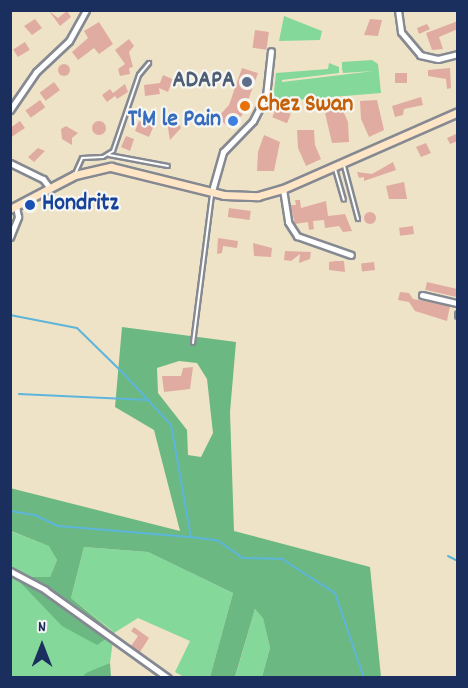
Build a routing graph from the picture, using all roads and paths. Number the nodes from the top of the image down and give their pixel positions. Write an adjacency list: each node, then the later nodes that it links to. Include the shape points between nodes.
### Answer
1 (86, 10): 6 (street, via 69,41 36,72)
2 (398, 10): 4 (street, via 401,32 420,55 438,58)
3 (272, 51): 16 (street, via 266,96 253,121 224,152)
4 (458, 54)
5 (149, 63): 8 (lane, via 139,75)
6 (10, 110)
7 (458, 112): 10 (main road)
8 (109, 155): 11 (lane); 13 (lane, via 82,158)
9 (10, 163): 14 (street, via 43,179)
10 (343, 163): 12 (main road); 19 (lane)
11 (168, 166)
12 (334, 167): 15 (main road); 17 (lane)
13 (75, 175): 14 (main road); 16 (main road, via 122,167)
14 (49, 187): 18 (main road)
15 (283, 189): 16 (main road, via 243,197); 21 (street, via 288,222 297,236)
16 (212, 191): 24 (lane)
17 (344, 200)
18 (13, 208): 20 (street, via 18,217)
19 (358, 219)
20 (10, 237)
21 (351, 255)
22 (422, 295): 23 (street)
23 (458, 303)
24 (193, 343)
25 (10, 571): 26 (street, via 45,590)
26 (168, 678)

